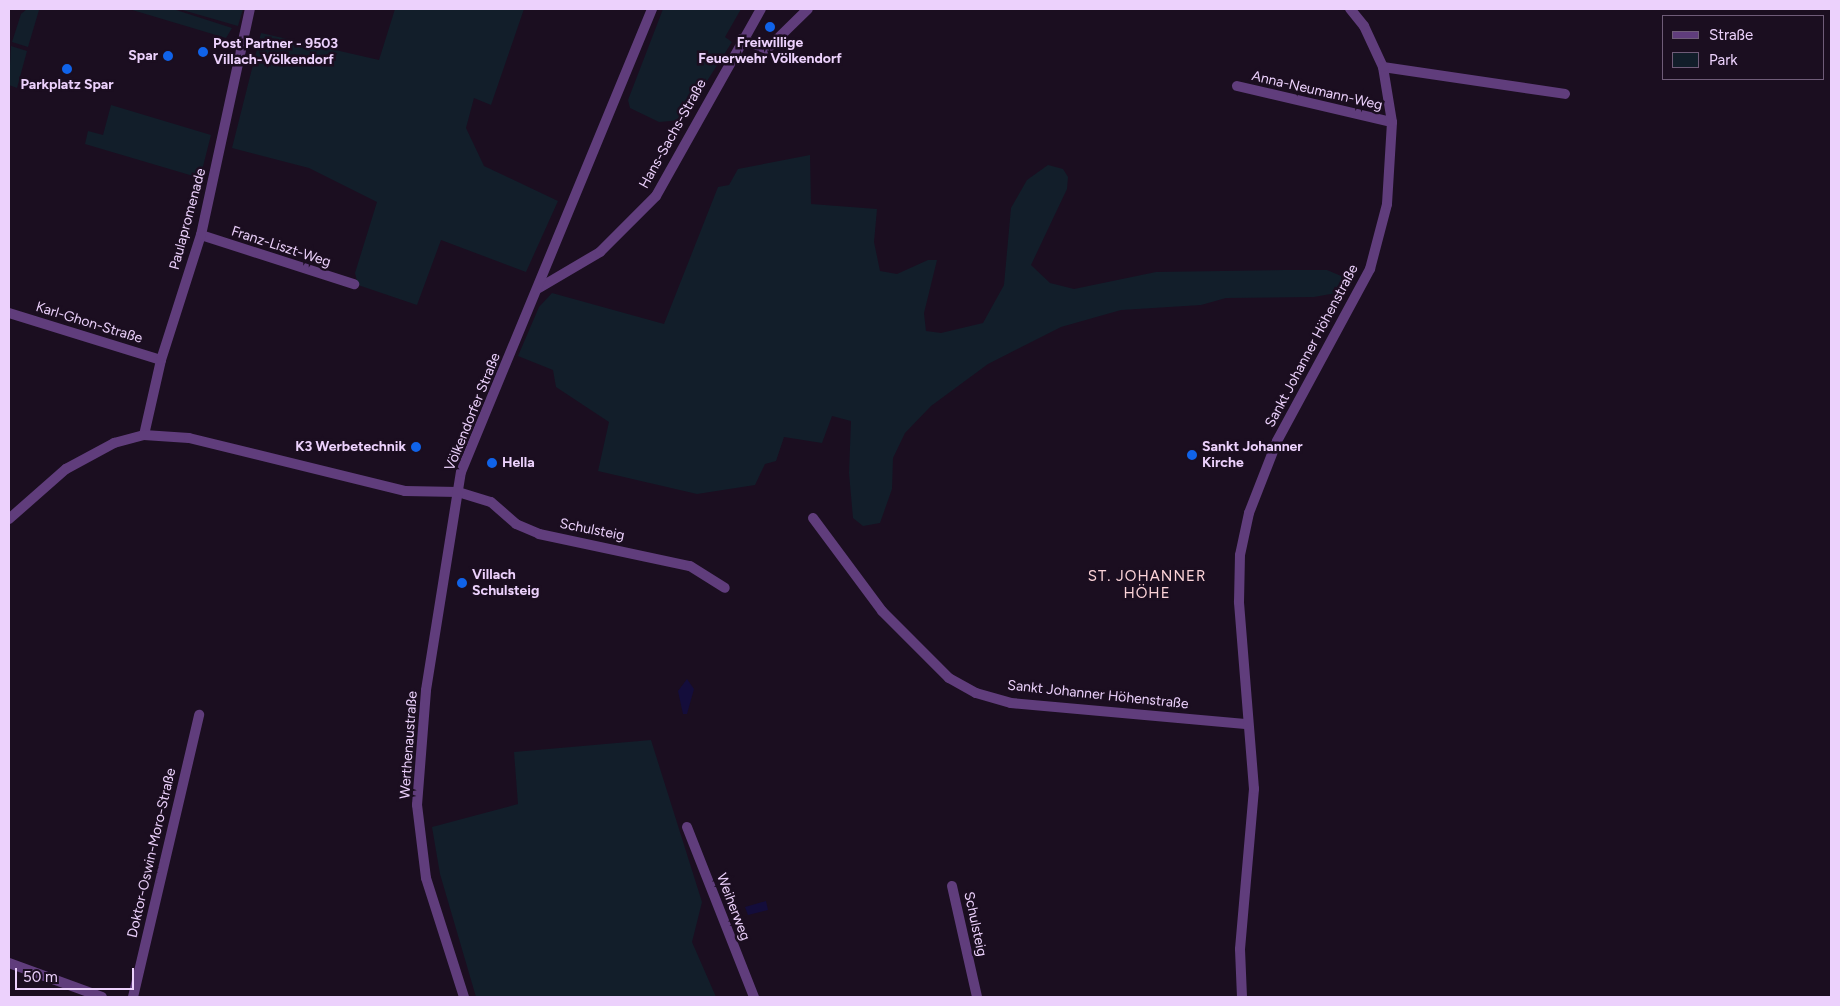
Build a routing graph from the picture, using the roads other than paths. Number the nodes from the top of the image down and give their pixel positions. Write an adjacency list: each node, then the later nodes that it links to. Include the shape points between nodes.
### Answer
1 (250, 9): 11 (street, Paulapromenade)
2 (652, 9): 13 (street, Völkendorfer Straße)
3 (761, 9): 6 (street, Hans-Sachs-Straße)
4 (808, 9): 6 (street, via 767,48)
5 (1350, 9): 7 (street, Sankt Johanner Höhenstraße, via 1364,26)
6 (741, 39): 13 (street, Hans-Sachs-Straße, via 656,196 600,252)
7 (1383, 67): 9 (street); 10 (street, Sankt Johanner Höhenstraße)
8 (1237, 86): 10 (street, Anna-Neumann-Weg)
9 (1564, 94)
10 (1392, 122): 22 (street, Sankt Johanner Höhenstraße, via 1386,204 1370,269 1277,441 1249,513 1239,602)
11 (201, 235): 12 (street, Franz-Liszt-Weg); 15 (street, Paulapromenade)
12 (354, 284)
13 (539, 288): 17 (street, Völkendorfer Straße, via 478,429)
14 (9, 313): 15 (street, Karl-Ghon-Straße)
15 (161, 360): 16 (street, Paulapromenade)
16 (144, 435): 17 (street, Völkendorfer Straße, via 189,438 264,453 405,490); 19 (street, Völkendorfer Straße, via 114,443 66,469)
17 (458, 492): 20 (street, Schulsteig, via 491,502 516,524 540,534 690,566); 28 (street, Werthenaustraße, via 426,690 417,805 426,878)
18 (813, 518): 22 (street, Sankt Johanner Höhenstraße, via 882,611 949,678 976,693 1011,703)
19 (9, 519)
20 (725, 588)
21 (198, 715): 27 (street, Doktor-Oswin-Moro-Straße)
22 (1248, 724): 31 (street, Sankt Johanner Höhenstraße, via 1254,789 1240,949)
23 (687, 827): 29 (street, Weiherweg)
24 (952, 886): 30 (street, Schulsteig)
25 (9, 963): 26 (street)
26 (102, 997)
27 (133, 997)
28 (464, 997)
29 (754, 997)
30 (977, 997)
31 (1242, 997)

